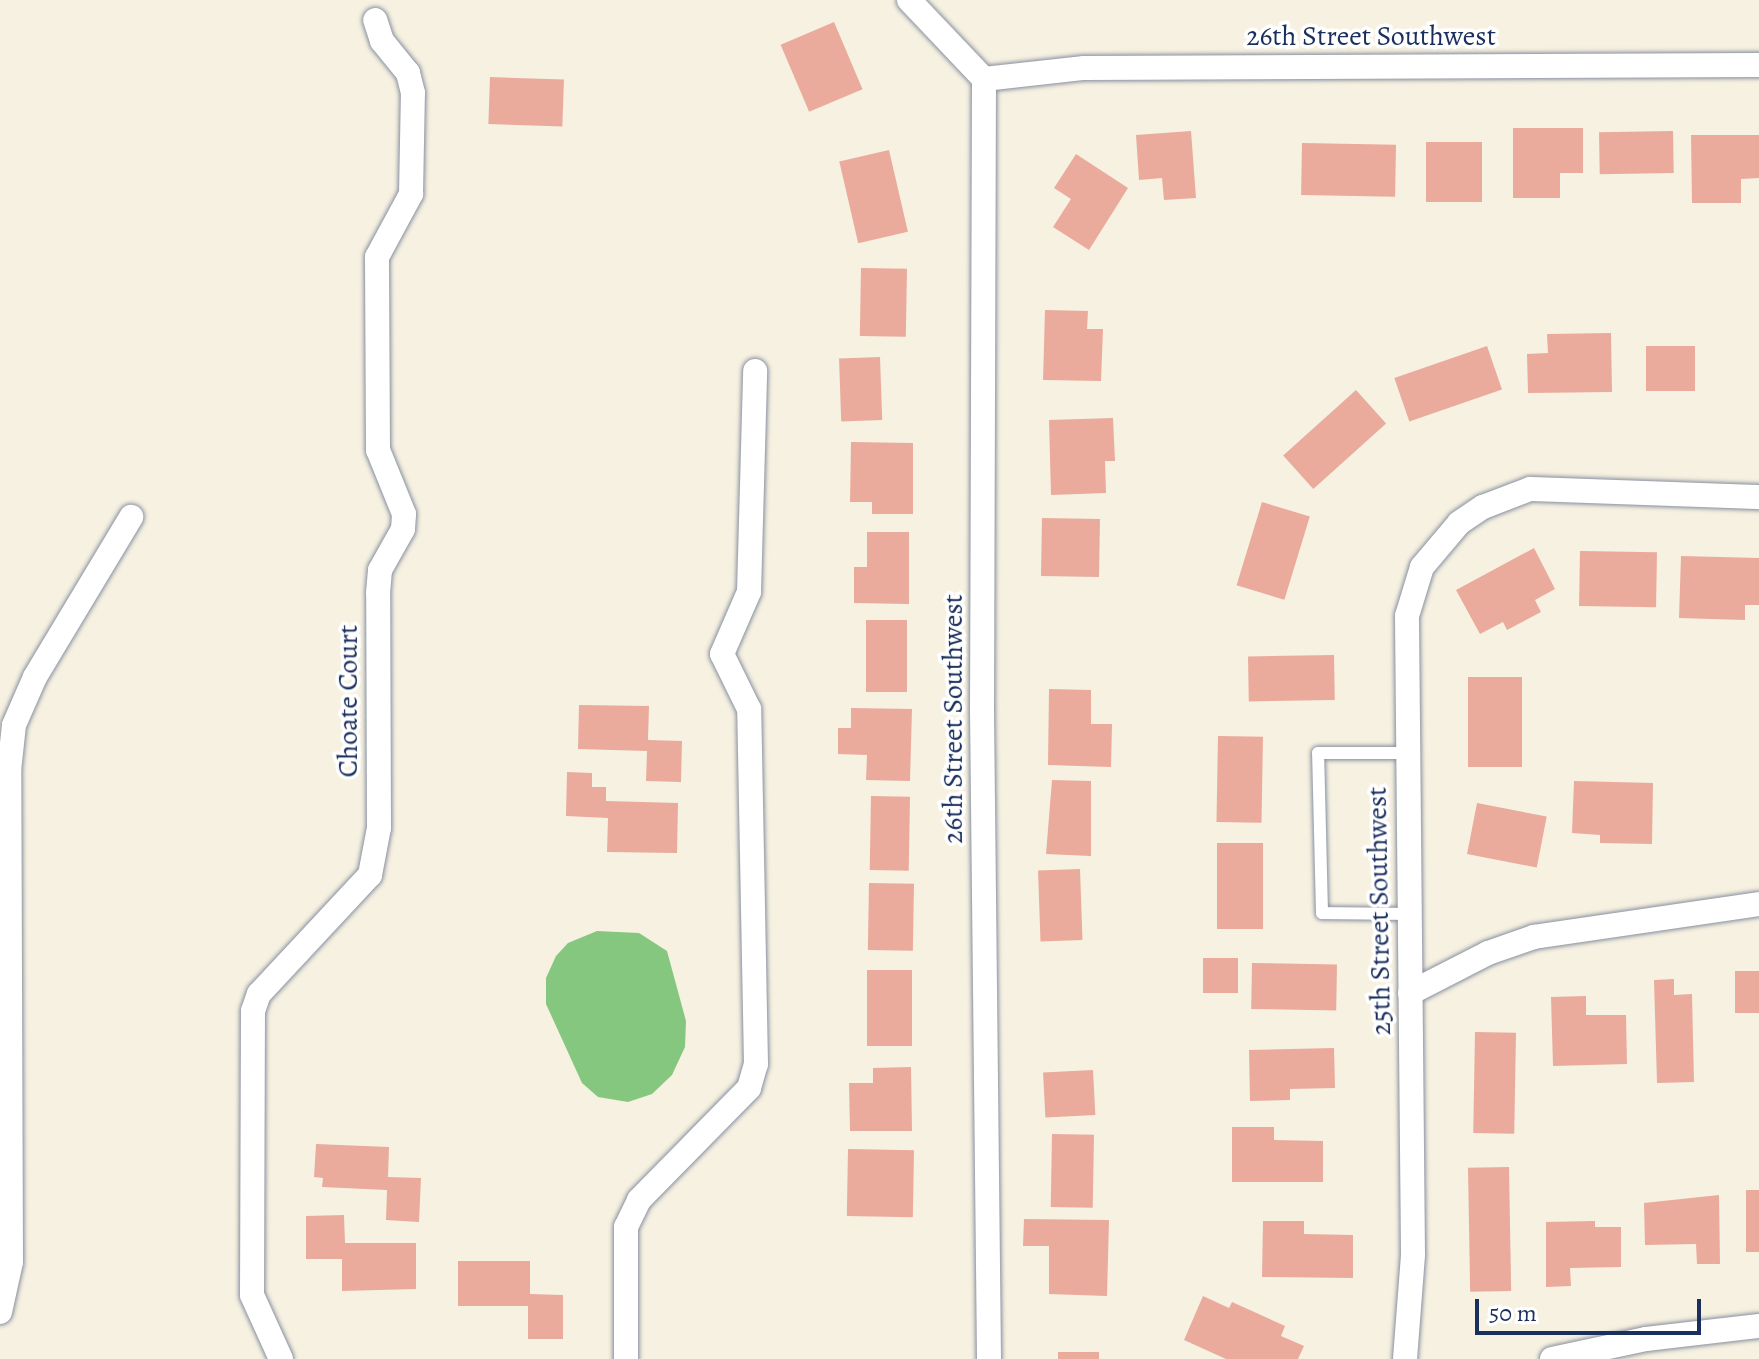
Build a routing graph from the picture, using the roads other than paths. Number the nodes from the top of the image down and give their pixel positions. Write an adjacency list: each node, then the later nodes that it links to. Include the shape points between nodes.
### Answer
1 (909, 0): 4 (street)
2 (375, 20): 14 (street, Choate Court, via 382,41 408,73 413,93 411,194 377,257 378,450 404,514 403,529 380,570 379,828 370,875 259,994 253,1011 252,1295)
3 (1759, 65): 4 (street, 26th Street Southwest, via 1084,68)
4 (984, 79): 16 (street, 26th Street Southwest, via 982,696)
5 (755, 371): 15 (street, via 749,592 722,654 749,709 756,1064 741,1098 639,1200 626,1227)
6 (1759, 497): 8 (street, 25th Street Southwest, via 1530,489 1459,523 1436,548 1411,595)
7 (131, 517): 12 (street, via 35,677 14,725 9,771 11,1262)
8 (1407, 753): 10 (street, 25th Street Southwest); 10 (lane, via 1318,753 1322,913)
9 (1759, 904): 11 (street, via 1534,937 1488,953)
10 (1406, 914): 11 (street, 25th Street Southwest)
11 (1410, 993): 17 (street, 25th Street Southwest, via 1413,1254)
12 (0, 1312)
13 (1759, 1326): 18 (street, via 1646,1339)
14 (281, 1359)
15 (626, 1359)
16 (989, 1359)
17 (1405, 1359)
18 (1552, 1359)

